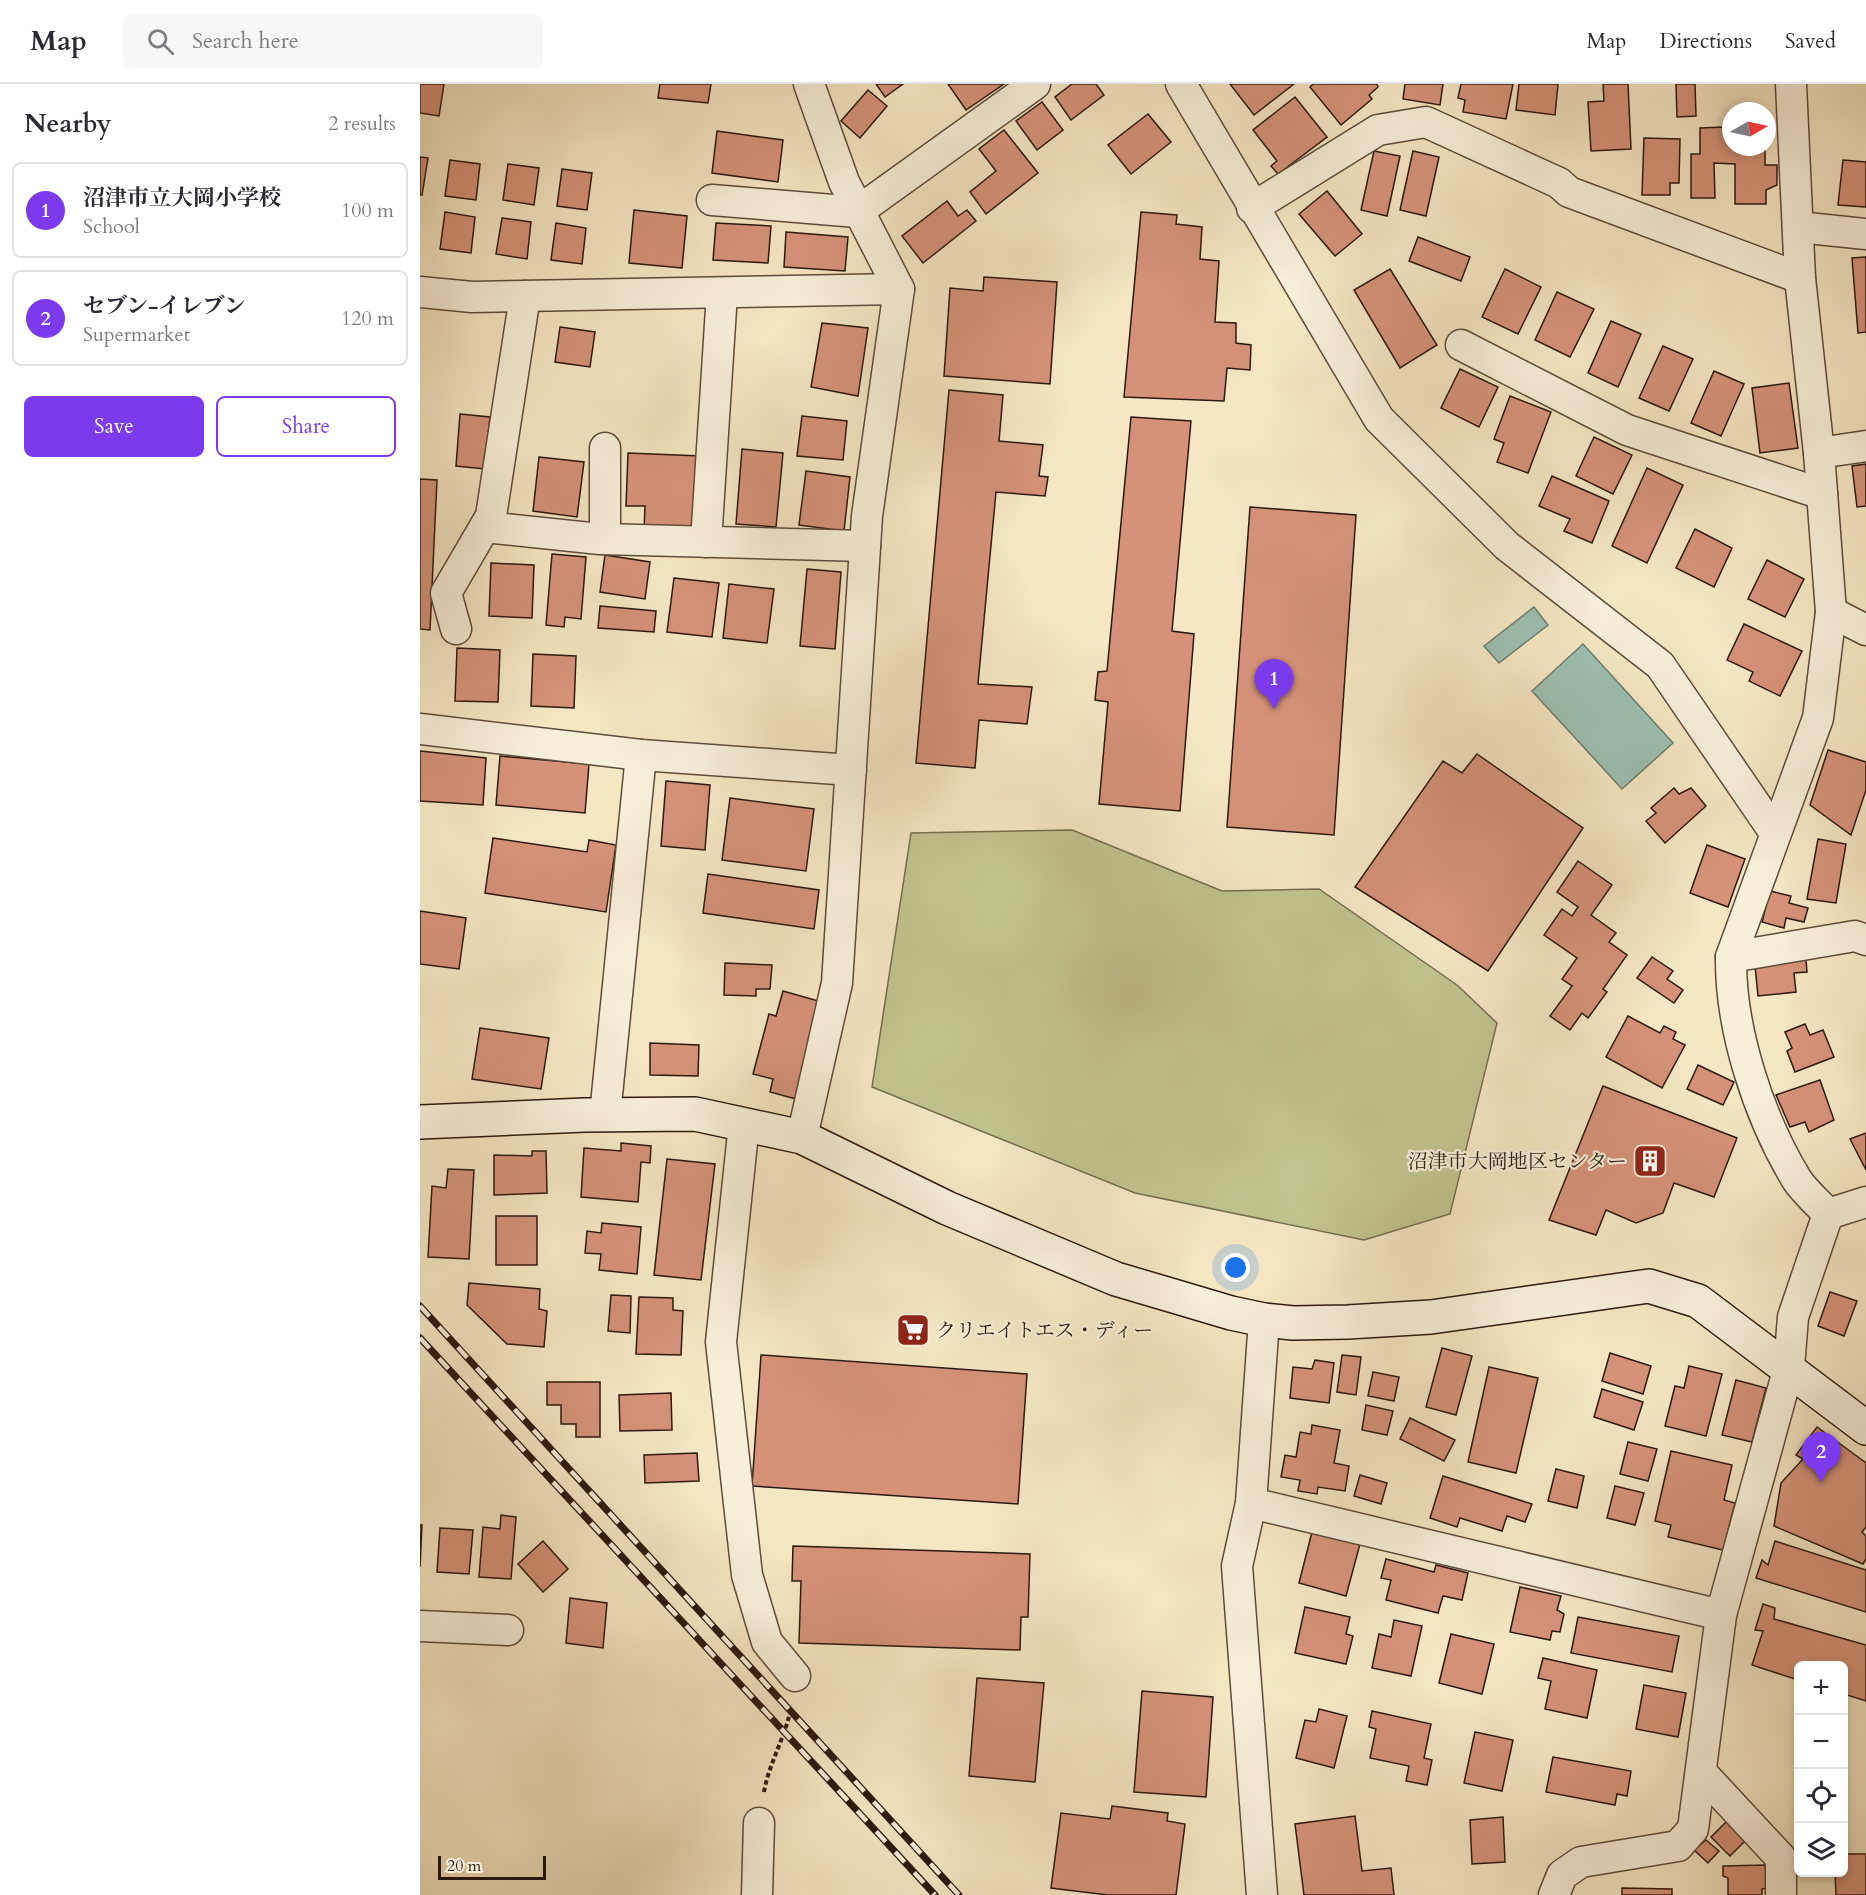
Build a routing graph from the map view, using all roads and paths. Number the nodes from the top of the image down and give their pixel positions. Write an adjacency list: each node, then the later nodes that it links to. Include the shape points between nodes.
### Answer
1 (810, 84): 7 (street)
2 (1035, 84): 7 (street)
3 (1181, 84): 6 (street)
4 (1791, 84): 8 (street)
5 (712, 200): 7 (street)
6 (1252, 208): 10 (street, via 1378,130 1426,122 1559,183 1569,192); 30 (street, via 1379,419 1507,546 1660,665)
7 (857, 212): 11 (street)
8 (1798, 227): 9 (street); 10 (street)
9 (1866, 234)
10 (1800, 278): 18 (street)
11 (898, 289): 13 (street); 23 (street)
12 (420, 292): 14 (street, via 472,297)
13 (722, 293): 14 (street); 22 (street)
14 (525, 296): 20 (street, via 491,516)
15 (1461, 345): 19 (street, via 1627,430)
16 (1866, 446): 18 (street)
17 (605, 448): 21 (street)
18 (1819, 453): 19 (street)
19 (1822, 494): 24 (street)
20 (485, 527): 21 (street); 25 (street, via 446,593)
21 (605, 538): 22 (street)
22 (706, 542): 23 (street)
23 (865, 546): 29 (street)
24 (1831, 612): 26 (street); 30 (street, via 1818,718)
25 (456, 629)
26 (1866, 630)
27 (420, 729): 28 (street)
28 (641, 755): 29 (street); 33 (street)
29 (850, 770): 36 (street, via 837,983)
30 (1774, 833): 32 (street)
31 (1866, 940): 32 (street, via 1855,936)
32 (1731, 957): 38 (street, via 1731,989 1757,1101 1798,1182)
33 (605, 1114): 34 (street); 35 (street, via 694,1114)
34 (420, 1122)
35 (744, 1124): 36 (street); 46 (street, via 721,1342 747,1575 767,1642)
36 (802, 1137): 39 (street, via 947,1208 1116,1279)
37 (1866, 1202): 38 (street)
38 (1828, 1214): 40 (street, via 1793,1317)
39 (1264, 1320): 40 (street, via 1293,1323 1431,1317 1649,1286 1698,1301); 42 (street)
40 (1789, 1367): 41 (street); 43 (street)
41 (1866, 1428)
42 (1251, 1503): 43 (street); 50 (street, via 1237,1566)
43 (1721, 1615): 47 (street)
44 (420, 1626): 45 (street)
45 (508, 1630)
46 (795, 1676): 48 (path, via 784,1732 767,1772)
47 (1701, 1772): 51 (street, via 1693,1829 1678,1845 1581,1862 1562,1875); 52 (street, via 1780,1858)
48 (759, 1822): 49 (street)
49 (757, 1895)
50 (1262, 1895)
51 (1554, 1895)
52 (1781, 1895)

